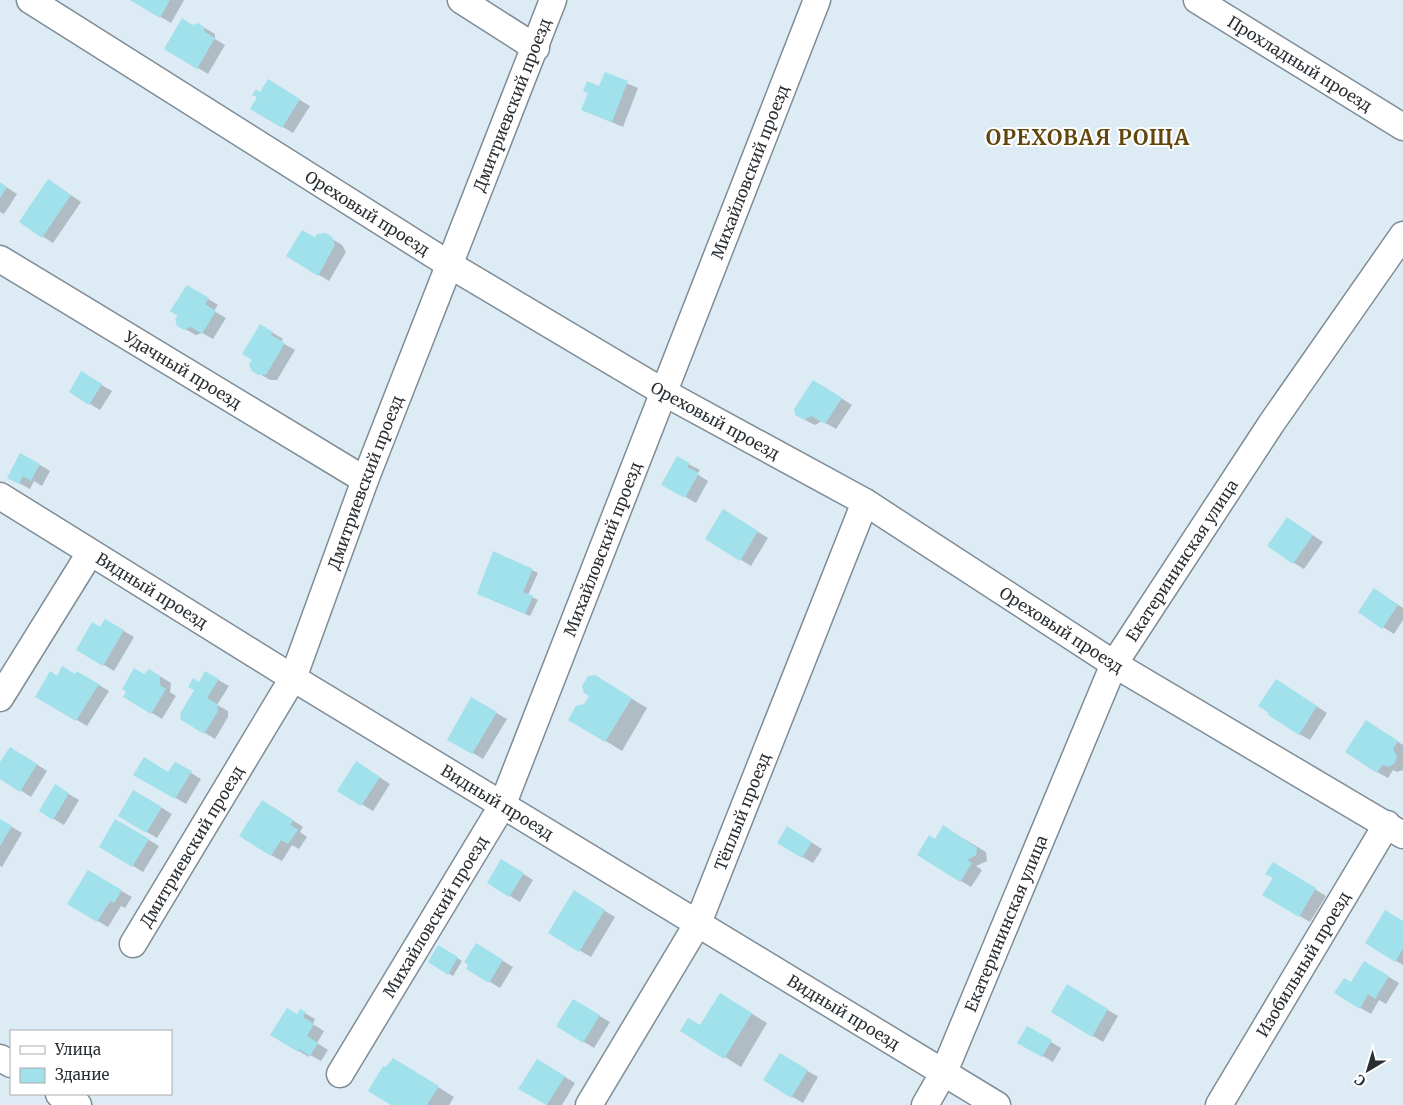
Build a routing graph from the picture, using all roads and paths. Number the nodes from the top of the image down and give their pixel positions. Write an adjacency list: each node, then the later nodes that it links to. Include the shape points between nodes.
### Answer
1 (30, 0): 10 (street, Ореховый проезд)
2 (461, 0): 6 (street)
3 (553, 0): 6 (street, Дмитриевский проезд)
4 (817, 0): 11 (street, Михайловский проезд)
5 (1197, 0): 7 (street, Прохладный проезд)
6 (536, 48): 10 (street, Дмитриевский проезд)
7 (1403, 127)
8 (1403, 235): 16 (street, Екатерининская улица, via 1271,424)
9 (0, 259): 12 (street, Удачный проезд)
10 (450, 265): 11 (street, Ореховый проезд); 12 (street, Дмитриевский проезд)
11 (664, 394): 14 (street, Ореховый проезд); 19 (street, Михайловский проезд)
12 (365, 480): 17 (street, Дмитриевский проезд)
13 (0, 496): 15 (street, Видный проезд)
14 (865, 502): 16 (street, Ореховый проезд); 21 (street, Тёплый проезд)
15 (90, 553): 17 (street, Видный проезд); 18 (street)
16 (1114, 664): 20 (street, Ореховый проезд); 23 (street, Екатерининская улица)
17 (293, 678): 19 (street, Видный проезд); 22 (street, Дмитриевский проезд)
18 (0, 698)
19 (502, 806): 21 (street, Видный проезд); 24 (street, Михайловский проезд)
20 (1395, 830): 30 (street, Изобильный проезд)
21 (698, 923): 23 (street, Видный проезд); 27 (street, Тёплый проезд)
22 (133, 944)
23 (944, 1072): 28 (street, Екатерининская улица); 29 (street, Видный проезд)
24 (340, 1074)
25 (62, 1095): 26 (street)
26 (78, 1105)
27 (590, 1105)
28 (925, 1105)
29 (997, 1105)
30 (1219, 1105)

